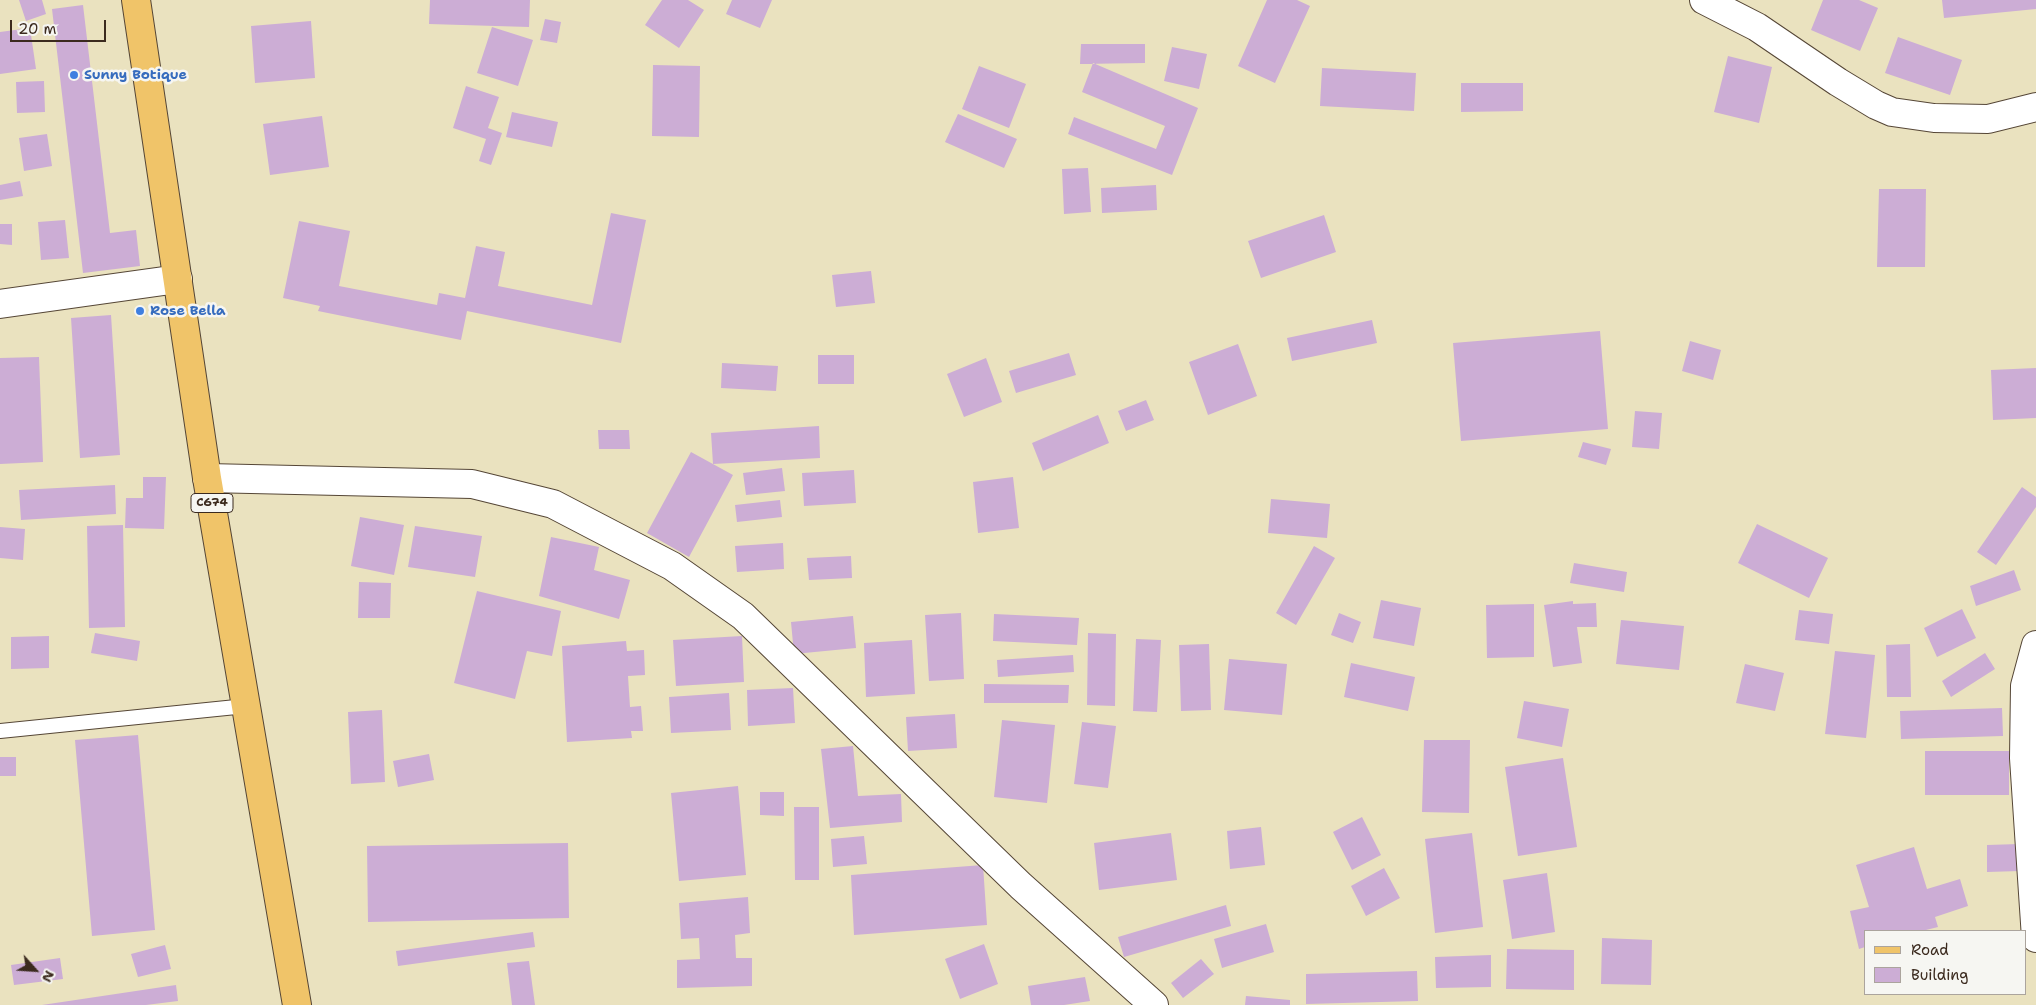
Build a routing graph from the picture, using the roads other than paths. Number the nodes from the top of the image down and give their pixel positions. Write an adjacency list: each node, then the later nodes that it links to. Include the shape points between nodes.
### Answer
1 (136, 0): 4 (main road, C674)
2 (1704, 0): 3 (street, via 1757,27 1846,87 1892,112 1934,118 1988,119)
3 (2036, 107)
4 (178, 279): 5 (street); 6 (main road, C674)
5 (0, 304)
6 (207, 478): 8 (main road, C674); 12 (street, via 472,484 553,504 663,562 743,616 1021,886)
7 (2036, 645): 10 (street, via 2025,686 2024,758)
8 (246, 706): 9 (lane); 11 (main road, C674)
9 (0, 731)
10 (2036, 938)
11 (297, 1005)
12 (1154, 1005)

